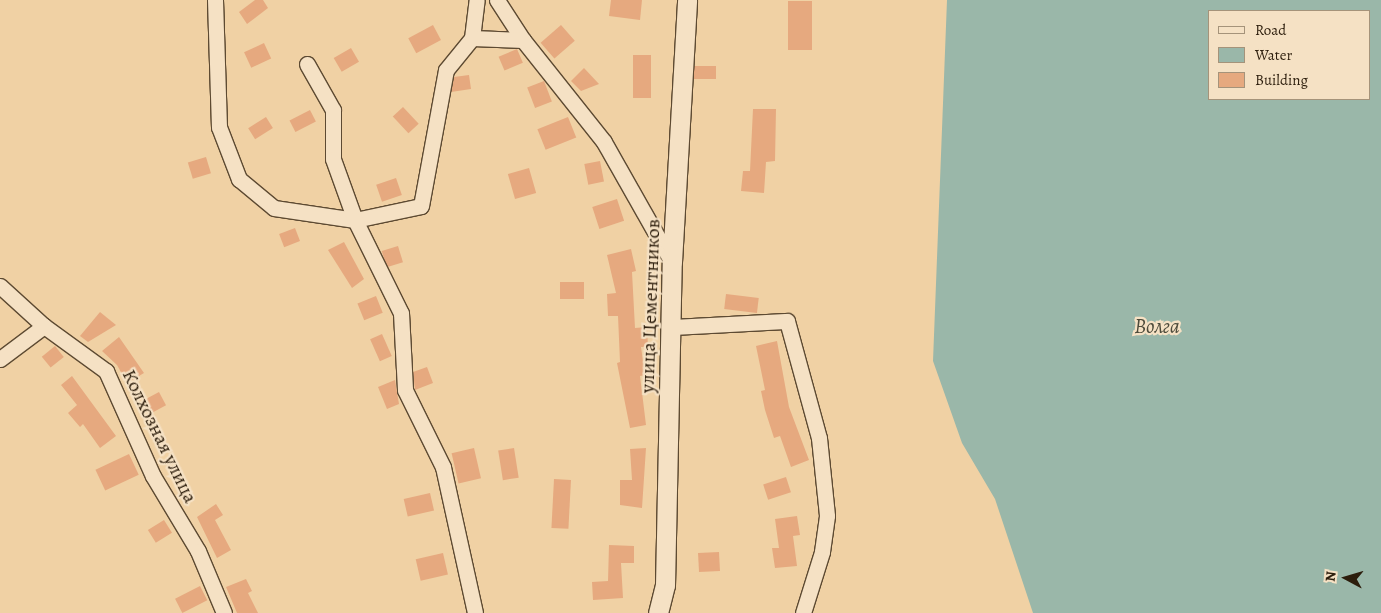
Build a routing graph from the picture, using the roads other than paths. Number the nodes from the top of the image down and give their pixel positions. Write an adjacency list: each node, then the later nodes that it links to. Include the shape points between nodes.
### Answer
1 (215, 0): 8 (street, via 219,127 239,179 274,208)
2 (477, 0): 5 (street)
3 (497, 0): 6 (street)
4 (687, 0): 9 (street, улица Цементников)
5 (472, 38): 6 (street); 8 (street, via 446,70 422,206)
6 (523, 40): 9 (street, via 604,142)
7 (307, 64): 8 (street, via 333,110 334,159)
8 (356, 220): 15 (street, via 401,313 405,390 442,467)
9 (672, 262): 12 (street, улица Цементников)
10 (0, 286): 11 (street, Колхозная улица)
11 (44, 326): 13 (street); 14 (street, Колхозная улица, via 106,371 153,476 198,551)
12 (671, 327): 16 (street, улица Цементников, via 665,585); 17 (street, via 787,321 819,438 827,516 822,552)
13 (0, 360)
14 (224, 613)
15 (475, 613)
16 (658, 613)
17 (803, 613)

